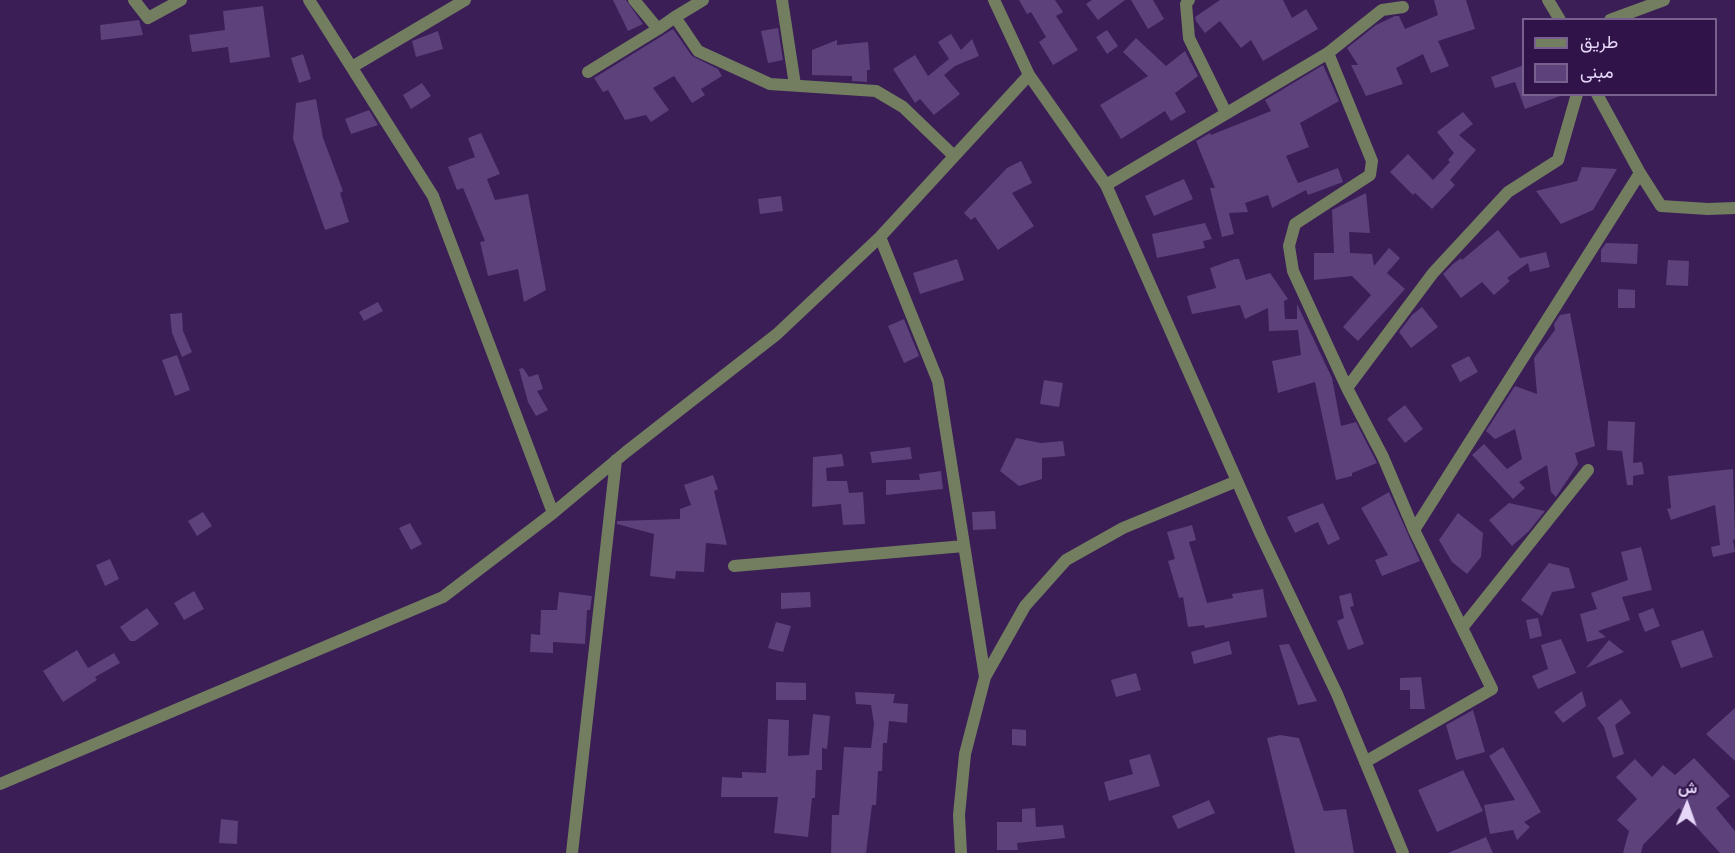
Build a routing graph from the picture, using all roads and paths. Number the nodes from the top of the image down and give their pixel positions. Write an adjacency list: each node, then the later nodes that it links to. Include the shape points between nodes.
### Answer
1 (134, 0): 2 (street, via 148,18)
2 (181, 0)
3 (309, 0): 18 (street)
4 (465, 0): 18 (street)
5 (634, 0): 16 (street)
6 (703, 0): 13 (street)
7 (782, 0): 21 (street)
8 (994, 0): 20 (street)
9 (1189, 0): 24 (street, via 1189,38)
10 (1548, 0): 14 (street)
11 (1664, 0): 15 (street)
12 (1403, 7): 17 (street, via 1382,10)
13 (675, 18): 16 (street); 21 (street, via 698,51 770,84)
14 (1559, 18)
15 (1615, 18)
16 (658, 29): 19 (street)
17 (1328, 53): 24 (street); 30 (street, via 1372,161 1370,175 1295,224 1289,246 1293,271)
18 (352, 68): 34 (street, via 434,196)
19 (588, 72)
20 (1029, 75): 25 (street); 27 (street)
21 (795, 85): 25 (street, via 876,91 903,107)
22 (1576, 96): 30 (street, via 1558,160 1508,192 1433,273)
23 (1599, 96): 26 (street)
24 (1226, 113): 27 (street)
25 (954, 156): 29 (street)
26 (1640, 173): 28 (street, via 1661,206); 35 (street)
27 (1106, 185): 33 (street)
28 (1735, 208)
29 (880, 237): 31 (street, via 777,334); 36 (street, via 938,381)
30 (1347, 388): 35 (street, via 1383,457)
31 (616, 460): 34 (street); 42 (street)
32 (1588, 470): 38 (street)
33 (1237, 481): 39 (street, via 1123,528 1066,560 1025,606); 40 (street)
34 (553, 513): 41 (street, via 443,597)
35 (1414, 530): 38 (street)
36 (964, 546): 37 (street); 39 (street)
37 (734, 566)
38 (1462, 628): 40 (street, via 1492,689)
39 (985, 677): 43 (street, via 965,754 959,815)
40 (1365, 762): 44 (street)
41 (0, 784)
42 (572, 853)
43 (962, 853)
44 (1403, 853)

